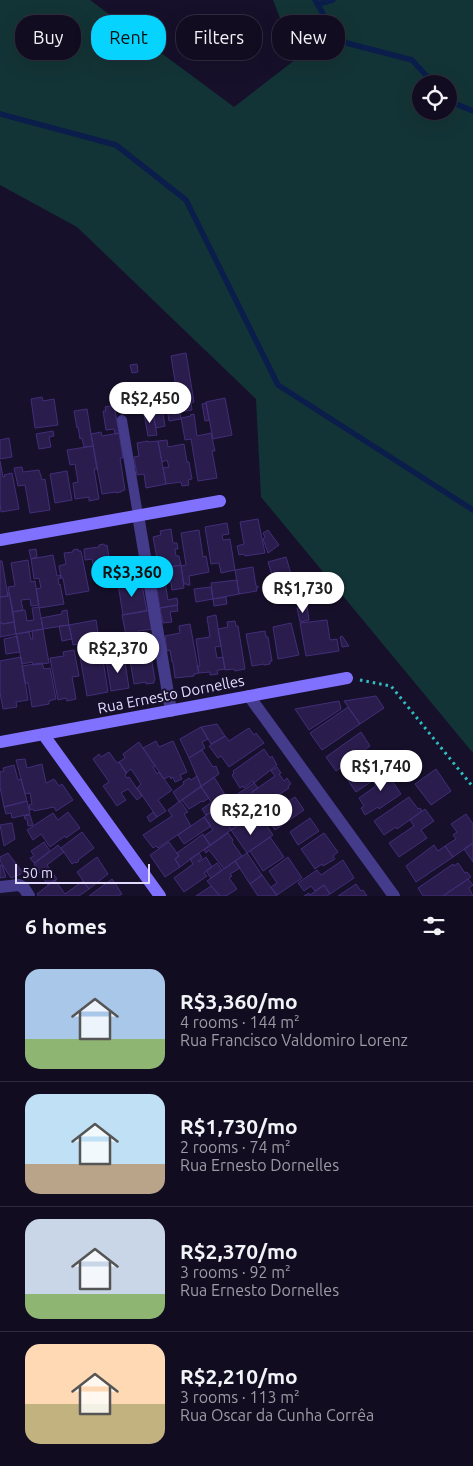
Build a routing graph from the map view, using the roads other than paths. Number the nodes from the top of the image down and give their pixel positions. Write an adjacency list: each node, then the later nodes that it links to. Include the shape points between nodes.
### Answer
1 (122, 420): 3 (lane)
2 (220, 501): 3 (street)
3 (138, 515): 4 (street); 7 (street)
4 (0, 540)
5 (347, 678): 6 (street, Rua Ernesto Dornelles)
6 (249, 696): 7 (street, Rua Ernesto Dornelles); 13 (street)
7 (171, 711): 8 (street, Rua Ernesto Dornelles)
8 (43, 734): 9 (street, Rua Ernesto Dornelles); 12 (street)
9 (0, 742)
10 (0, 887): 11 (street, via 19,885)
11 (29, 896)
12 (160, 896)
13 (394, 896)

